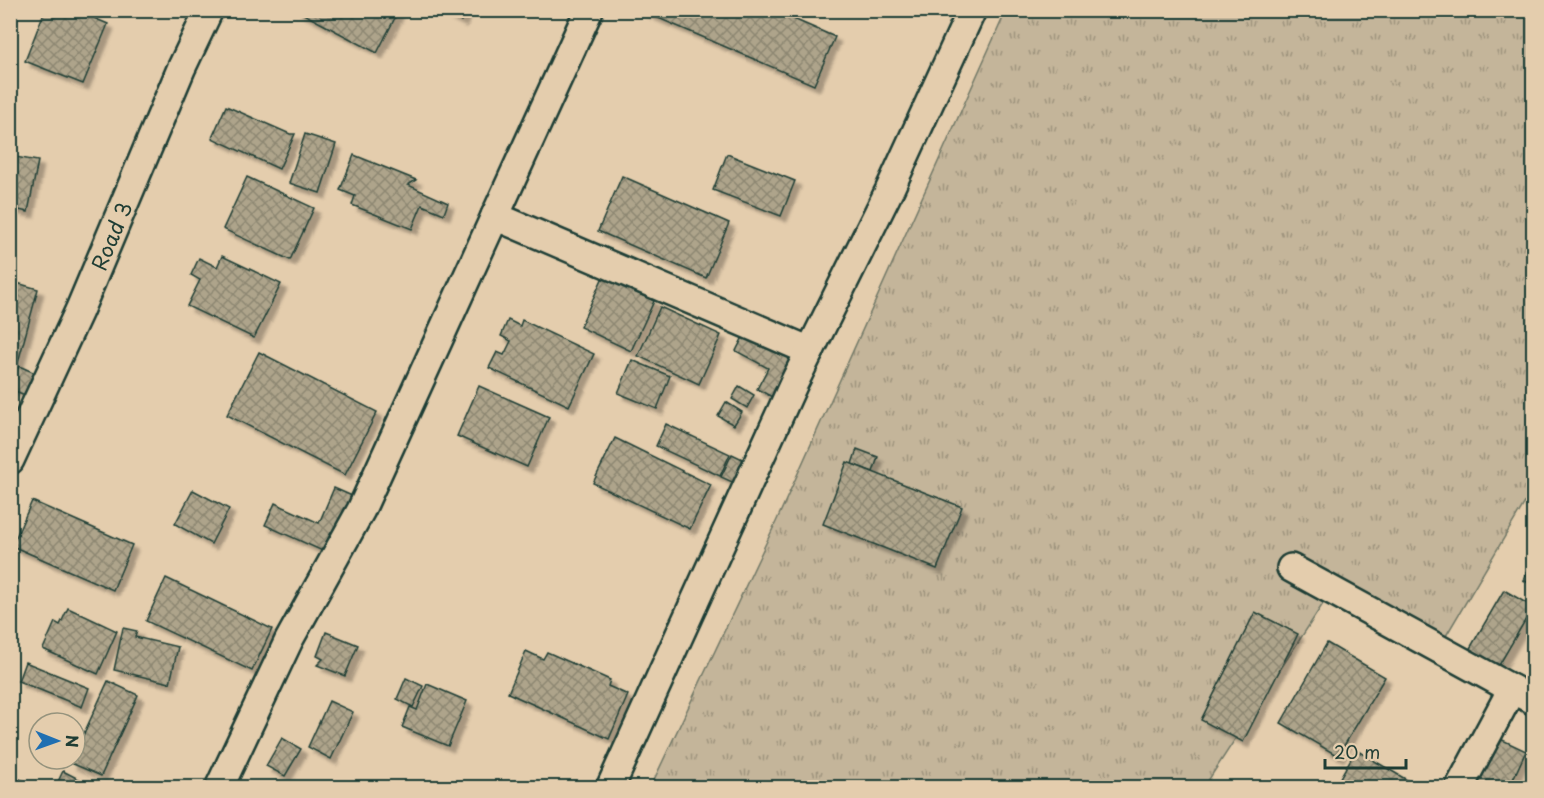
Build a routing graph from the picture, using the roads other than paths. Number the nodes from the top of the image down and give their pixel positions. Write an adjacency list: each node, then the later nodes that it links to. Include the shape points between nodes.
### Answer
1 (209, 10): 6 (street, Road 3)
2 (589, 10): 4 (street)
3 (972, 10): 5 (street)
4 (495, 216): 5 (street); 9 (street, via 361,510 289,640)
5 (810, 351): 10 (street)
6 (10, 460)
7 (1291, 568): 8 (street)
8 (1523, 695): 11 (street)
9 (219, 788)
10 (610, 788)
11 (1459, 788)

